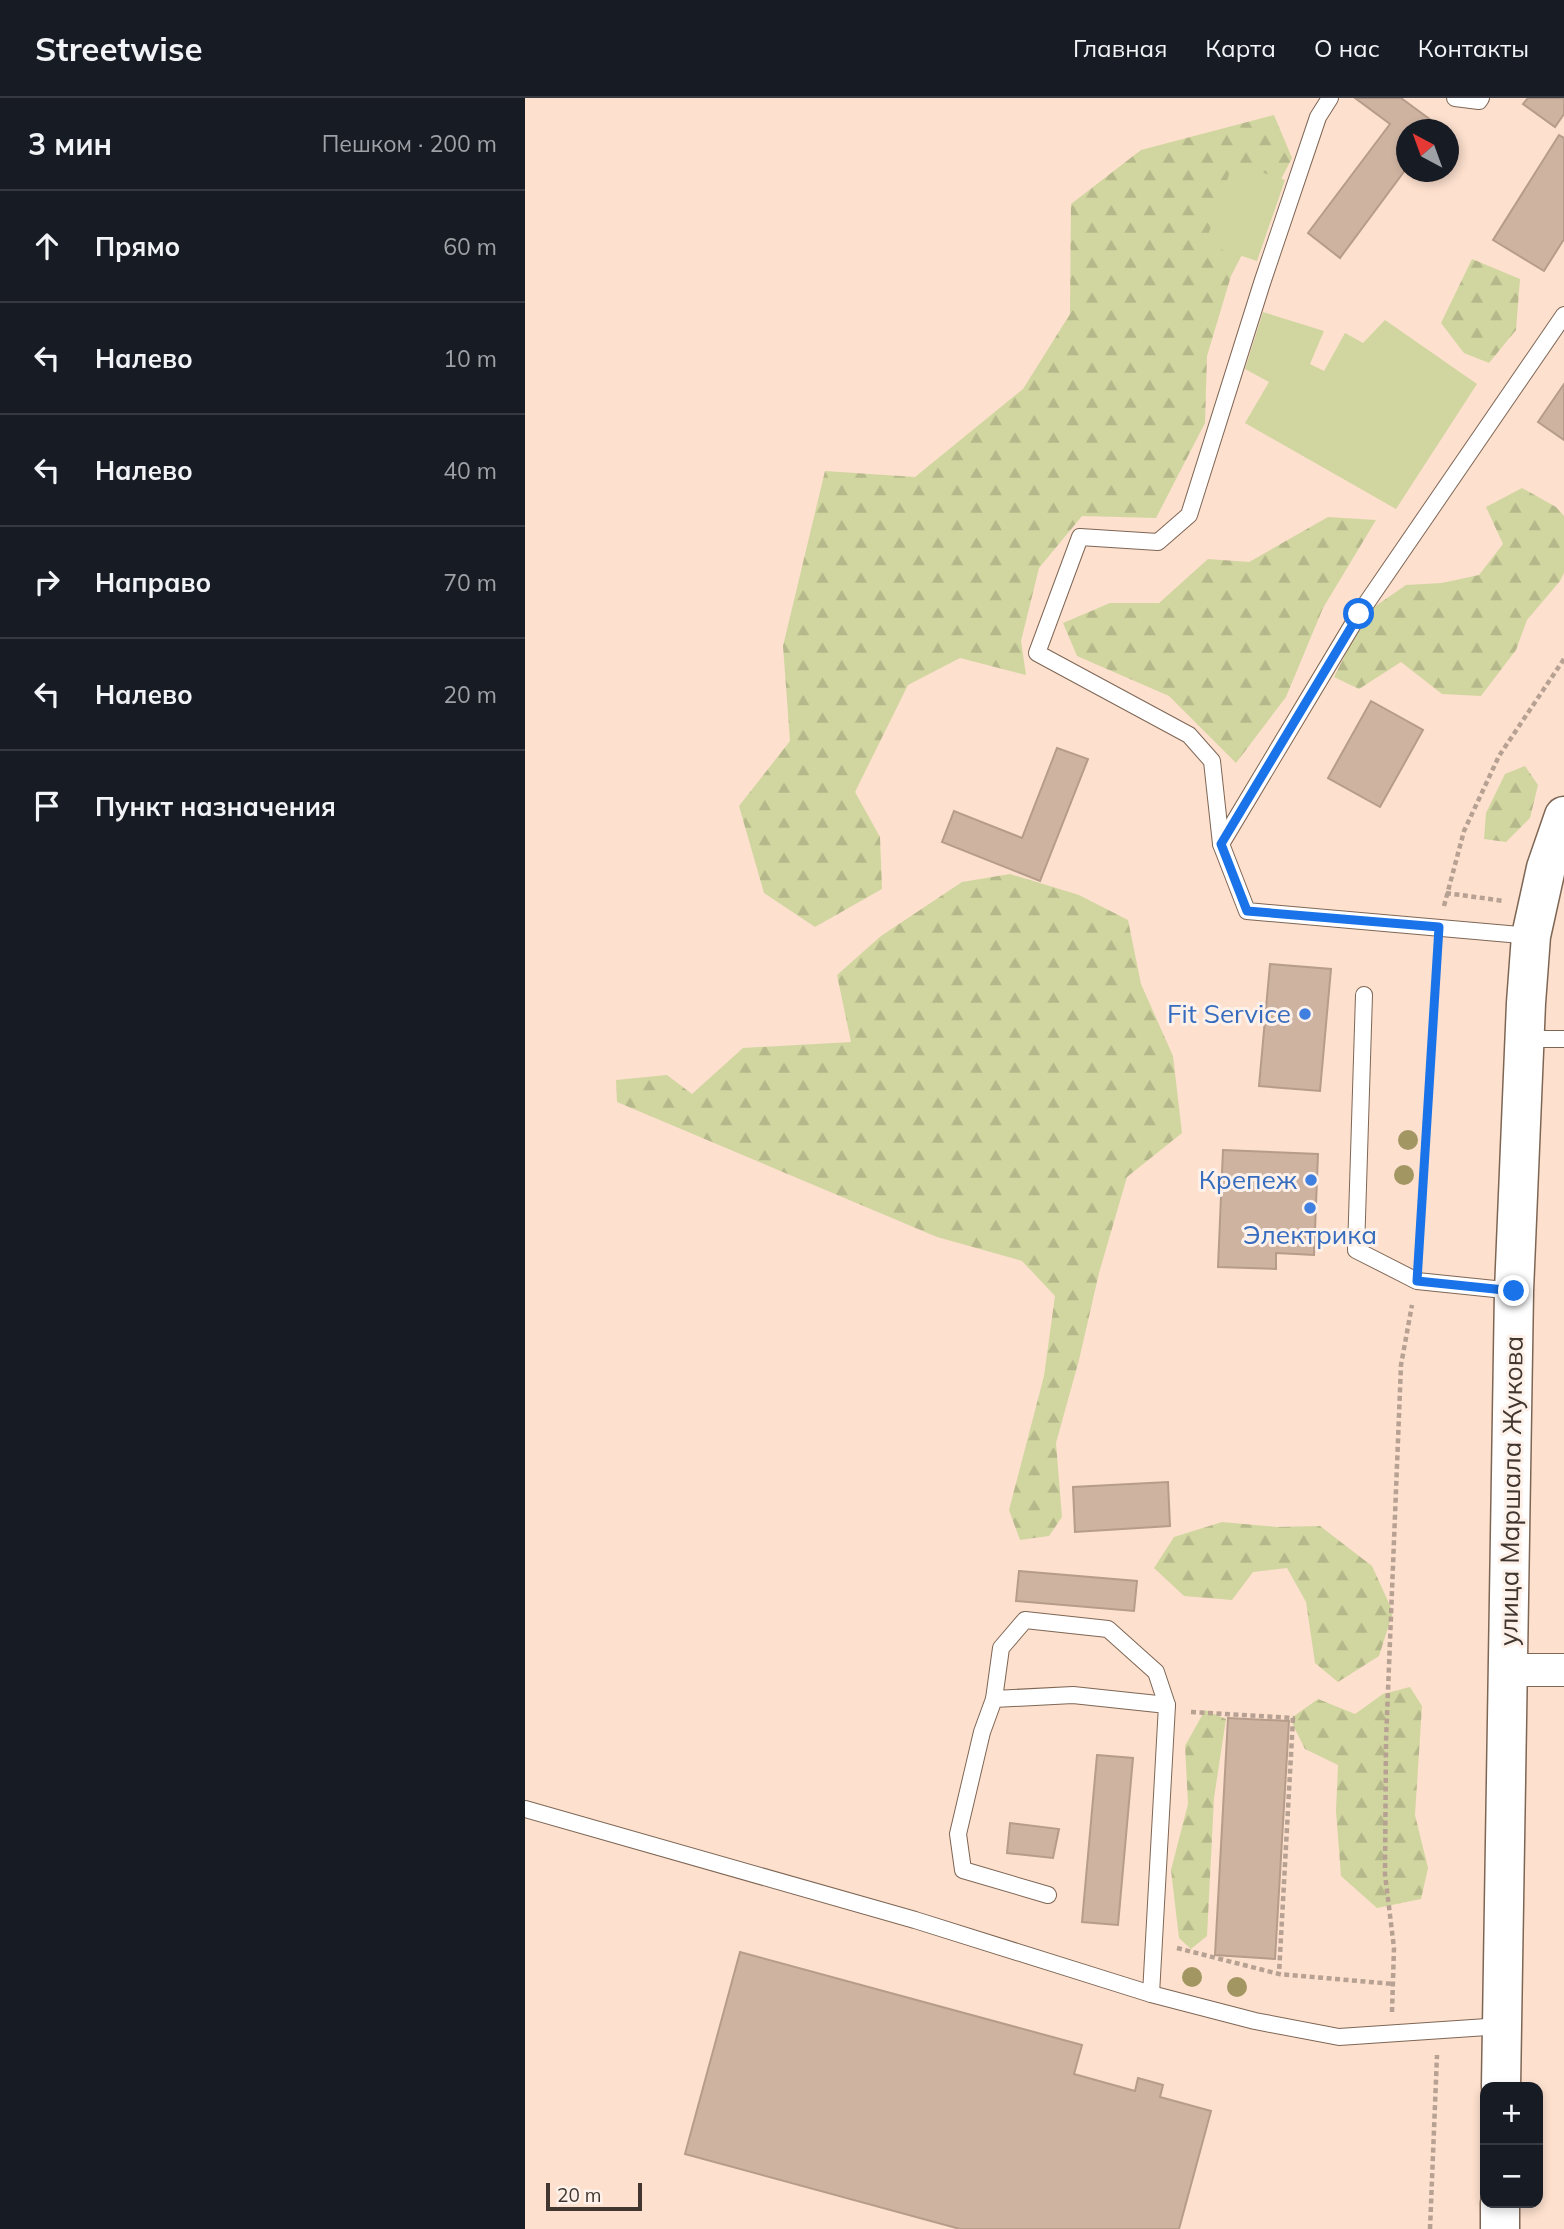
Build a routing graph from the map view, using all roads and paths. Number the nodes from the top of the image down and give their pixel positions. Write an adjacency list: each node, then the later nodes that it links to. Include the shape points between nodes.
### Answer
1 (1330, 98): 7 (lane, via 1305,155 1189,515 1158,542 1080,537 1037,653 1189,735 1212,761)
2 (1455, 98): 3 (lane)
3 (1481, 98)
4 (1564, 315): 7 (lane, via 1359,614)
5 (1564, 659): 8 (path, via 1499,756 1464,831)
6 (1564, 816): 9 (main road, улица Маршала Жукова)
7 (1221, 844): 10 (lane, via 1247,911)
8 (1446, 893): 9 (path); 10 (path)
9 (1523, 919): 10 (lane); 13 (main road, улица Маршала Жукова)
10 (1439, 927): 14 (path)
11 (1364, 995): 14 (lane, via 1356,1250)
12 (1564, 1039): 13 (lane)
13 (1525, 1040): 15 (main road, улица Маршала Жукова)
14 (1417, 1281): 15 (lane); 24 (path, via 1401,1365 1386,1741 1385,1874 1394,1948)
15 (1514, 1291): 16 (main road, улица Маршала Жукова)
16 (1509, 1670): 17 (street); 26 (main road, улица Маршала Жукова)
17 (1564, 1670)
18 (994, 1699): 19 (lane, via 1073,1695); 19 (lane, via 1001,1648 1025,1620 1108,1629 1156,1672); 21 (lane, via 958,1834 963,1870)
19 (1166, 1708): 22 (lane); 23 (path, via 1293,1718)
20 (525, 1809): 25 (lane, via 915,1920)
21 (1048, 1895)
22 (1153, 1942): 23 (path); 25 (lane)
23 (1279, 1974): 24 (path)
24 (1393, 1984): 28 (path)
25 (1150, 1994): 28 (lane, via 1339,2037)
26 (1502, 2026): 27 (lane); 29 (main road, улица Маршала Жукова)
27 (1439, 2030): 28 (lane); 31 (path)
28 (1392, 2034)
29 (1501, 2082)
30 (1500, 2208): 32 (main road)
31 (1430, 2229)
32 (1500, 2229)

